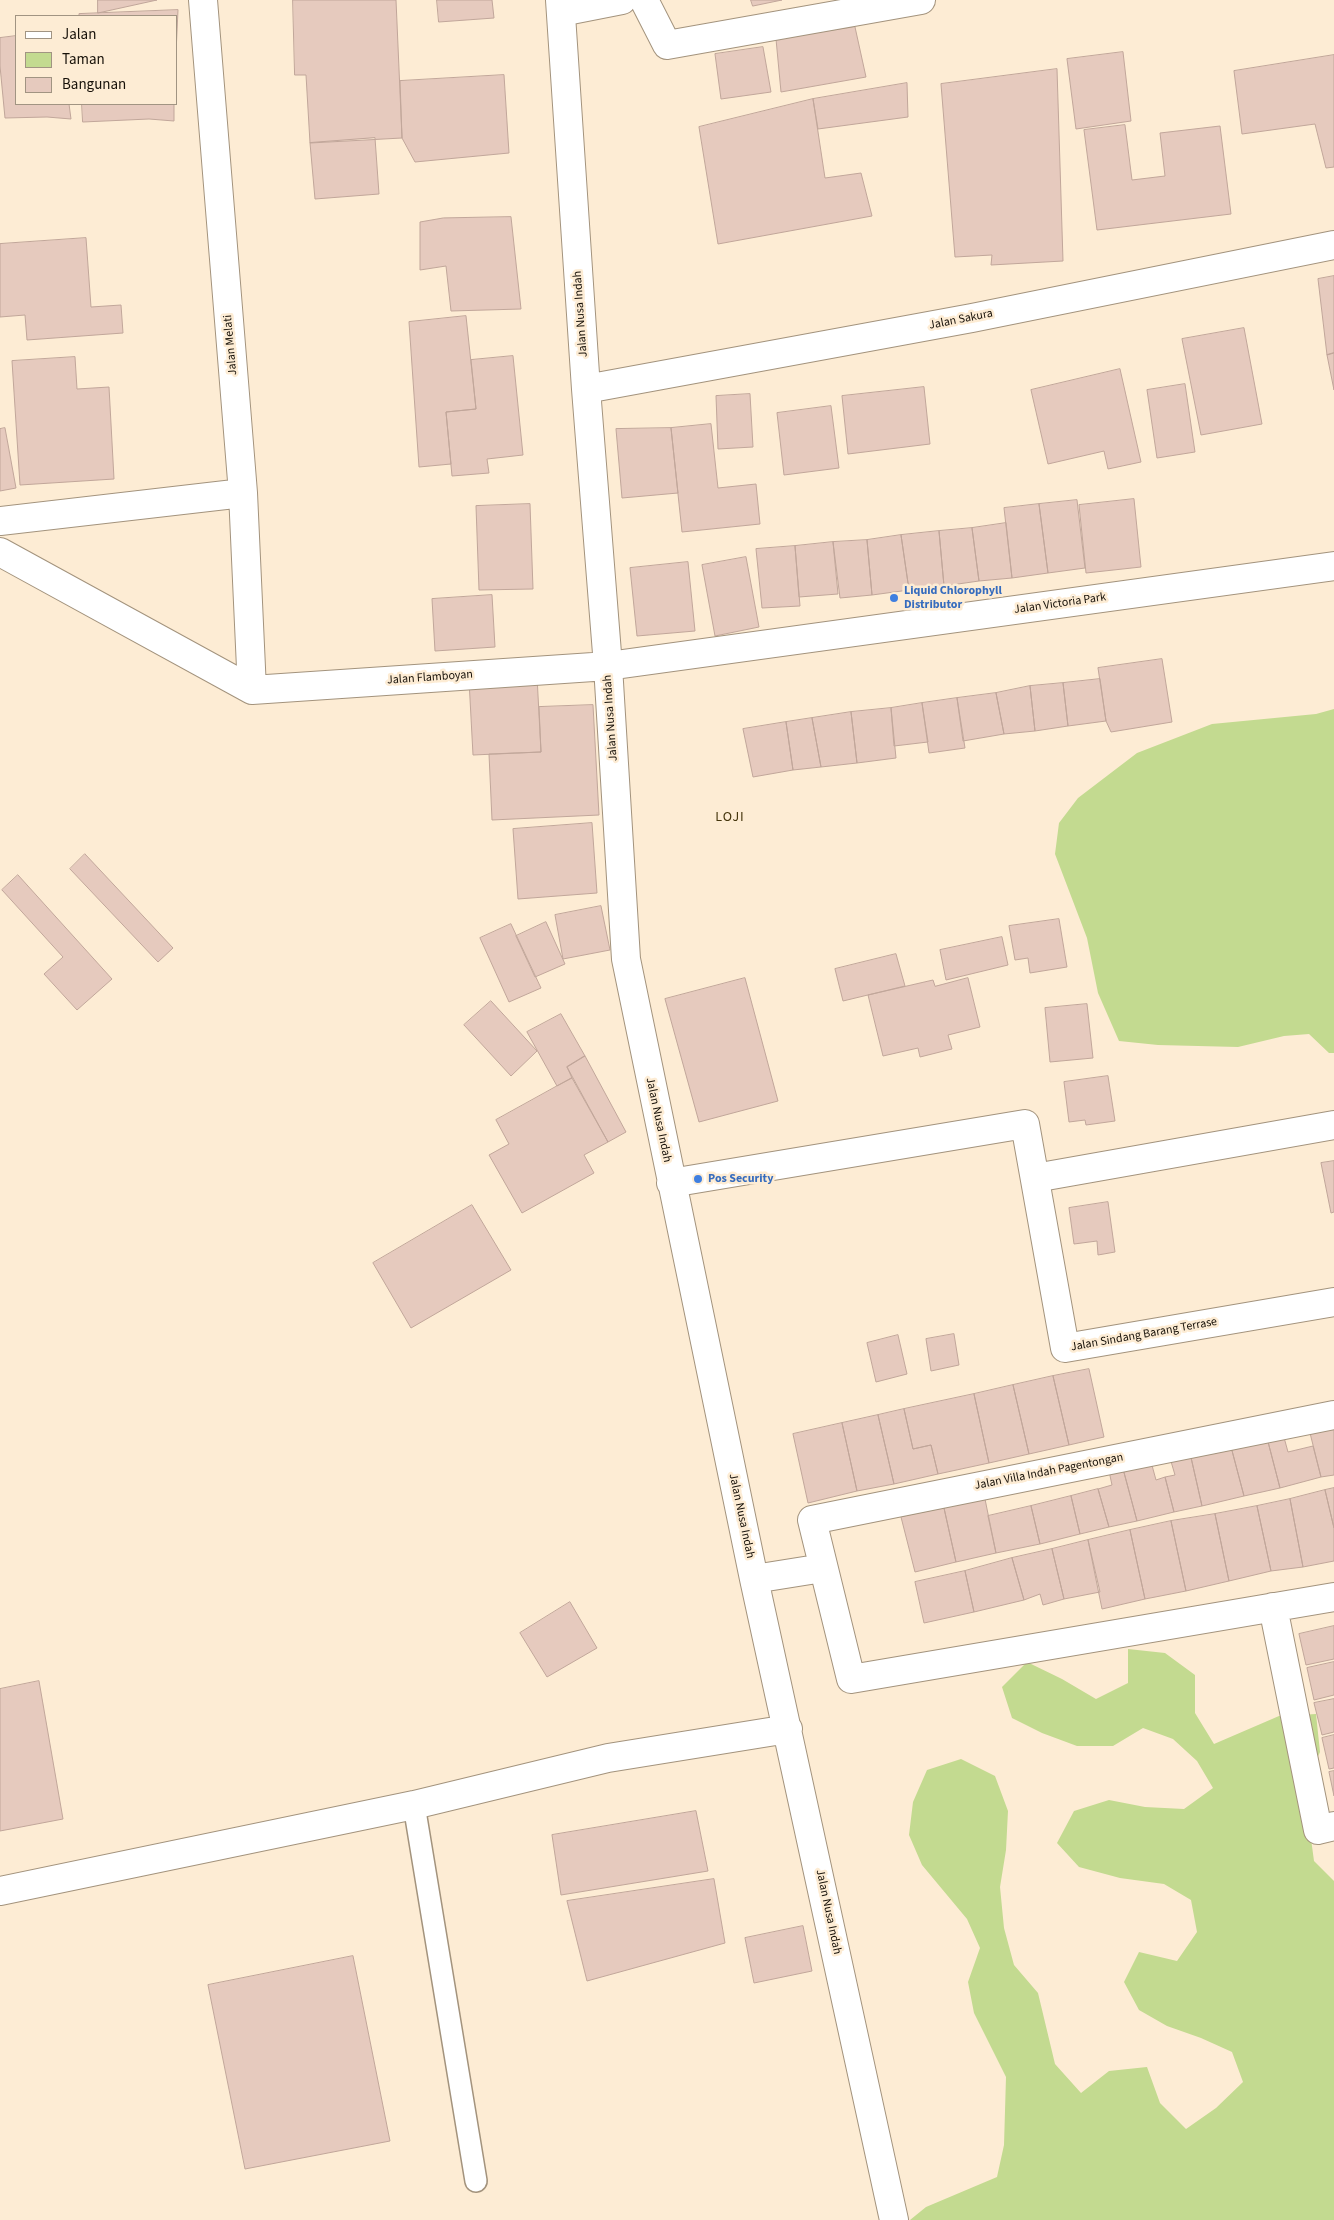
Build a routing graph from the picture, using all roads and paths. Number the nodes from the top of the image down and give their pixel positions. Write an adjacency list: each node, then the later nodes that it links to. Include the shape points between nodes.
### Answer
1 (203, 0): 8 (street, Jalan Melati)
2 (622, 0): 5 (street)
3 (644, 0): 4 (street, via 667,45)
4 (921, 0)
5 (561, 6): 7 (street, Jalan Nusa Indah)
6 (1334, 245): 7 (street, Jalan Sakura, via 972,318)
7 (586, 389): 12 (street, Jalan Nusa Indah)
8 (243, 493): 9 (street); 13 (street, Jalan Melati)
9 (0, 521)
10 (0, 552): 13 (street)
11 (1334, 566): 12 (street, Jalan Victoria Park)
12 (608, 666): 13 (street, Jalan Flamboyan); 16 (street, Jalan Nusa Indah, via 626,959)
13 (252, 690)
14 (1334, 1125): 15 (street)
15 (1035, 1178): 16 (street, Jalan Sindang Barang Terrase, via 1025,1124); 17 (street, Jalan Sindang Barang Terrase, via 1065,1348)
16 (671, 1183): 20 (street, Jalan Nusa Indah)
17 (1334, 1302)
18 (1334, 1415): 19 (street, Jalan Villa Indah Pagentongan, via 812,1520)
19 (823, 1568): 20 (street); 22 (street, Jalan Villa Indah Pagentongan, via 851,1679)
20 (754, 1579): 23 (street, Jalan Nusa Indah)
21 (1334, 1597): 22 (street, Jalan Villa Indah Pagentongan)
22 (1273, 1606): 25 (street, via 1318,1830)
23 (788, 1729): 24 (street, via 608,1758); 28 (street, Jalan Nusa Indah)
24 (414, 1805): 26 (street); 27 (lane)
25 (1334, 1826)
26 (0, 1891)
27 (476, 2181)
28 (894, 2220)

